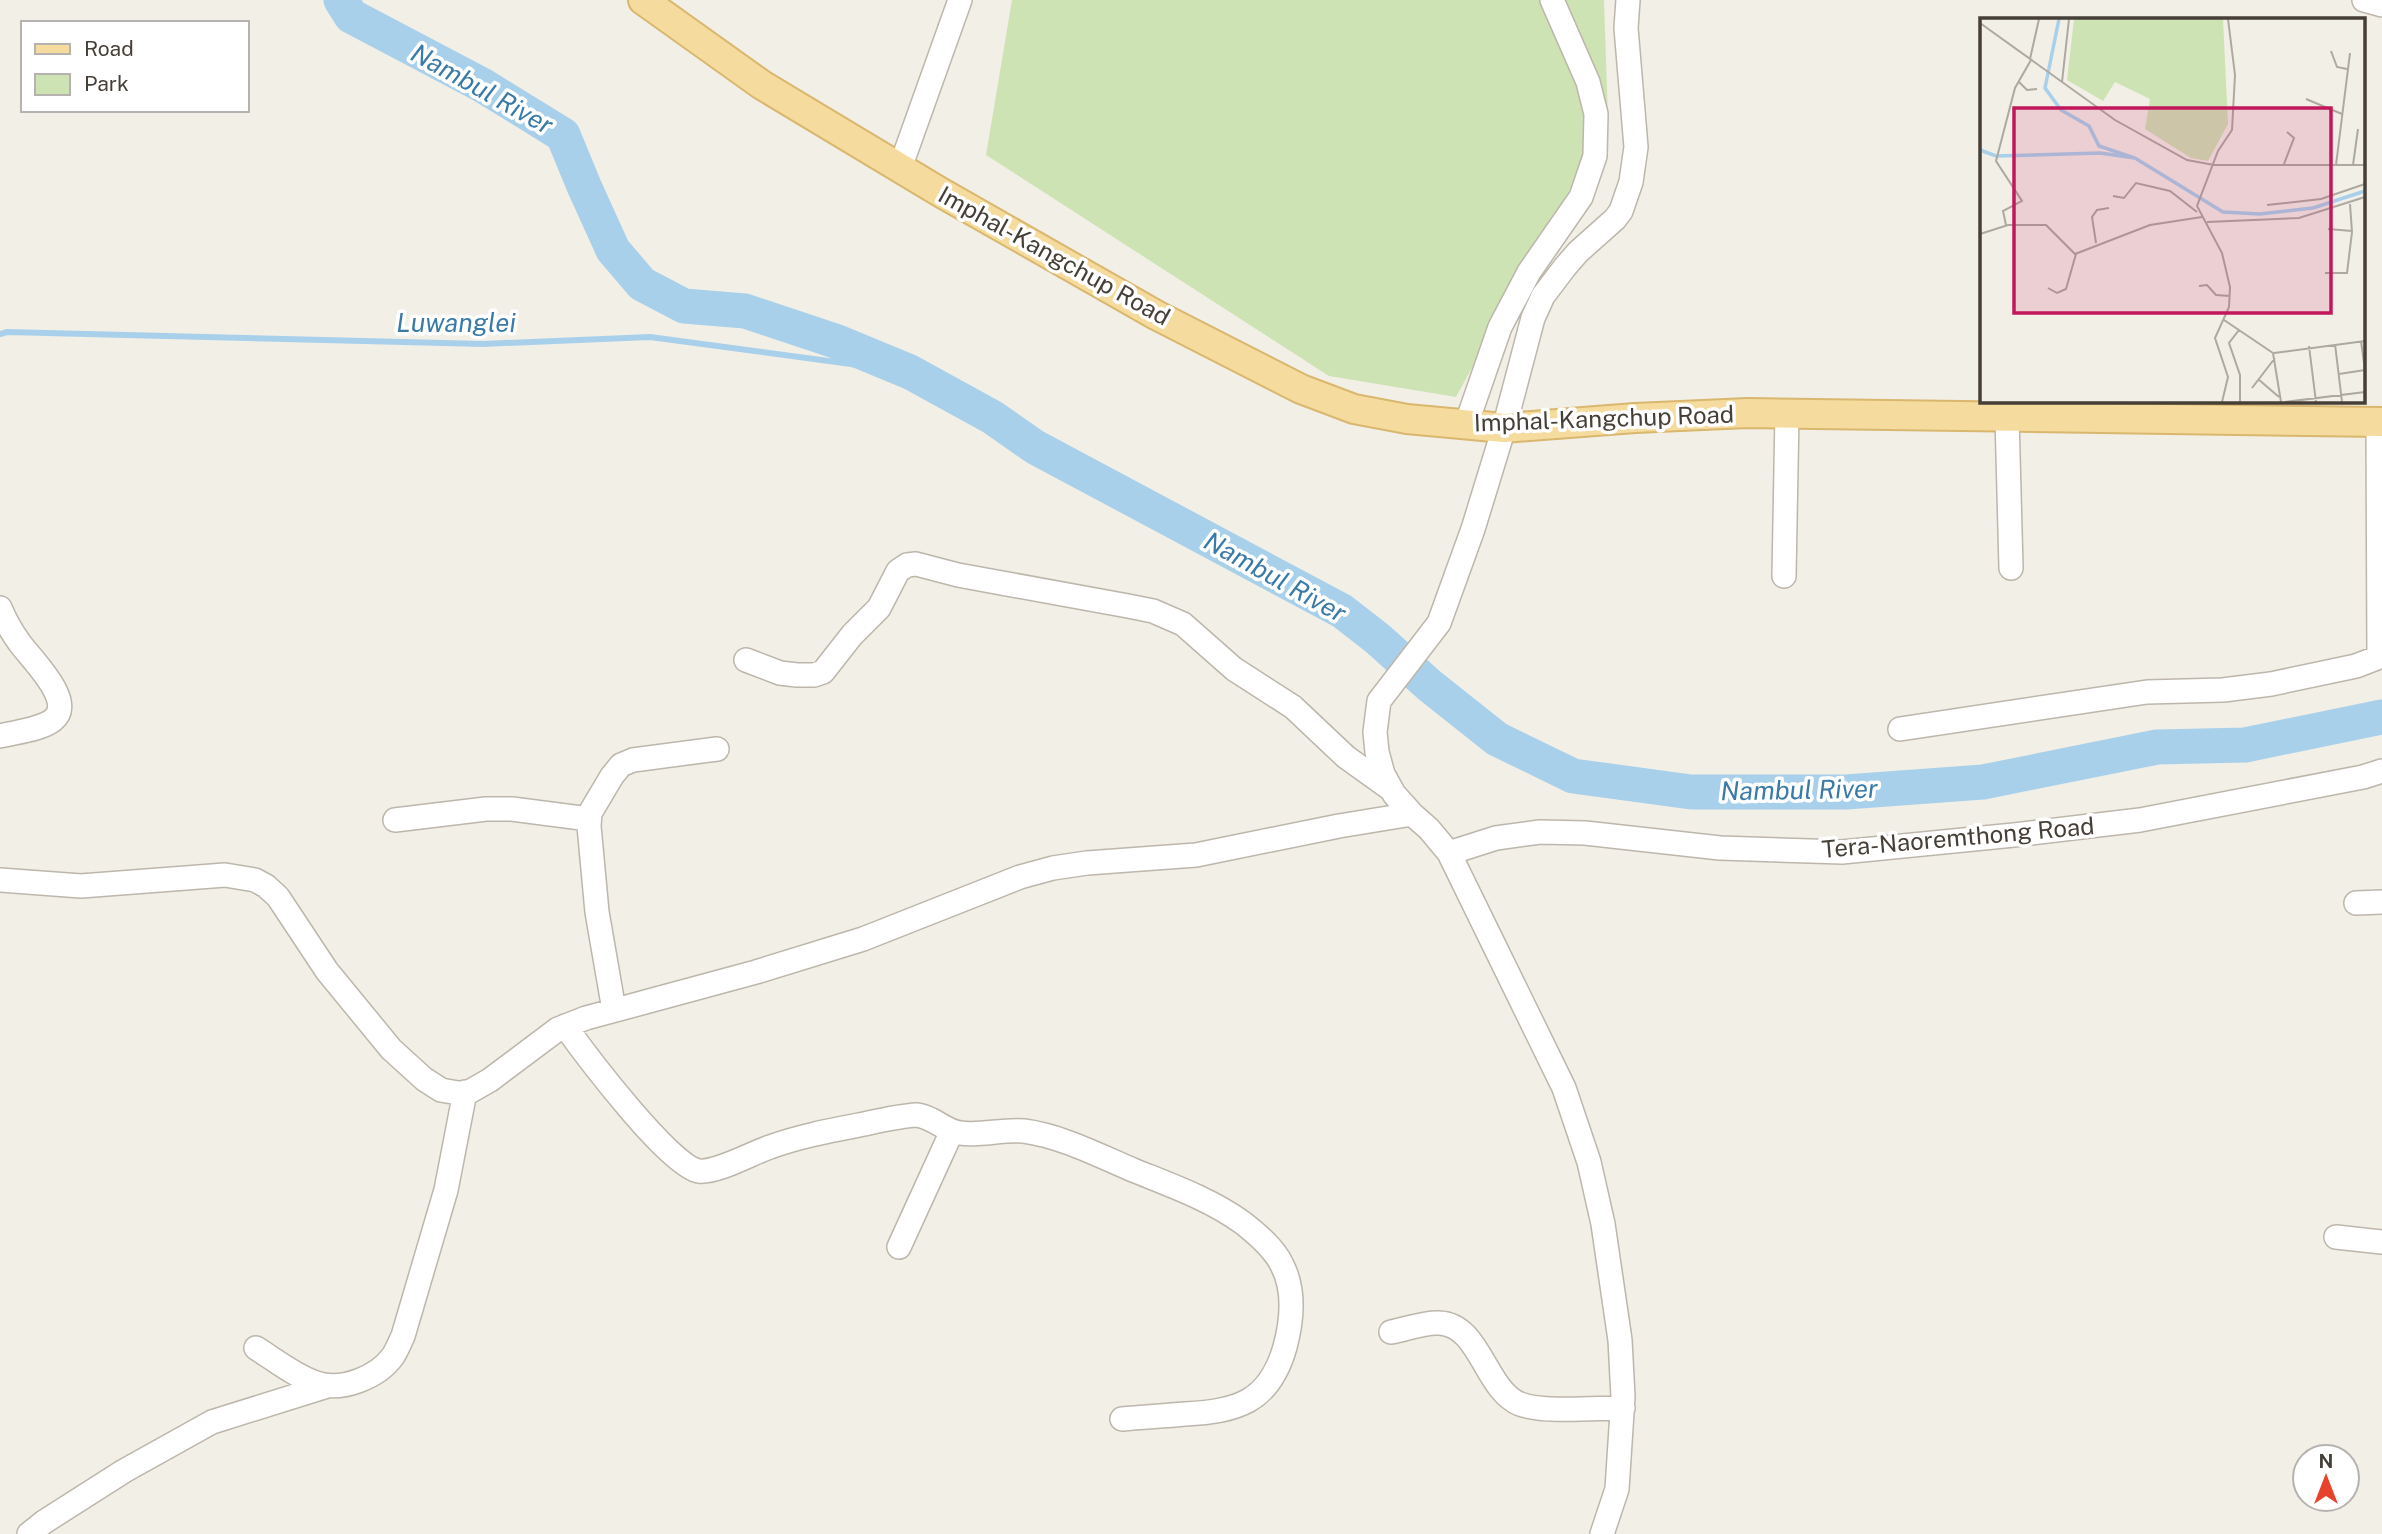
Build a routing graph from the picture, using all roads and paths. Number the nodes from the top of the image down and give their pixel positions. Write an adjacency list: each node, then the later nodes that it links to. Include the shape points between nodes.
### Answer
1 (643, 0): 7 (main road, Imphal-Kangchup Road, via 762,85)
2 (960, 0): 7 (street)
3 (1552, 0): 11 (street, via 1588,82 1596,114 1595,156 1581,197 1529,272 1500,327)
4 (1628, 0): 12 (street, via 1636,147 1626,201 1615,219 1578,252 1543,296)
5 (2364, 0): 6 (street)
6 (2382, 5)
7 (900, 168): 11 (main road, Imphal-Kangchup Road, via 1156,314 1301,390 1354,409)
8 (2023, 412): 9 (main road, Imphal-Kangchup Road); 10 (main road, Imphal-Kangchup Road); 13 (street)
9 (1787, 414): 12 (main road, Imphal-Kangchup Road, via 1635,418); 14 (street)
10 (2380, 422): 16 (street)
11 (1466, 425): 12 (main road, Imphal-Kangchup Road)
12 (1504, 428): 22 (street, via 1439,623 1379,701 1377,752)
13 (2011, 568)
14 (1784, 576)
15 (0, 608): 19 (street, via 18,642 59,696 60,705 52,721)
16 (2381, 656): 18 (street, via 2356,666 2271,684 2147,692)
17 (746, 660): 22 (street, via 797,676 823,672 879,608 898,571 907,565 1153,611 1183,624 1234,669 1293,707 1346,757)
18 (1900, 729)
19 (0, 736)
20 (717, 749): 24 (street, via 626,762 612,776)
21 (2382, 771): 26 (street, Tera-Naoremthong Road, via 2140,820 1842,852 1720,848 1540,832 1496,838)
22 (1392, 790): 23 (street)
23 (1412, 814): 26 (street); 30 (street, via 1196,855 1053,868 998,884 863,939)
24 (589, 819): 25 (street, via 486,809); 30 (street, via 597,912)
25 (395, 820)
26 (1449, 853): 40 (street, via 1564,1088 1586,1150 1603,1224 1620,1340)
27 (0, 880): 32 (street, via 81,886 225,875 255,880 278,897 327,971 405,1063 441,1090)
28 (2382, 902): 29 (street)
29 (2356, 904)
30 (614, 1010): 31 (street)
31 (565, 1026): 32 (street, via 490,1080); 33 (street, via 636,1116 681,1162 698,1171 782,1143 909,1115 925,1116)
32 (465, 1092): 39 (street, via 446,1190 395,1354 369,1376)
33 (953, 1132): 36 (street); 41 (street, via 1004,1130 1064,1142 1202,1199 1242,1222 1282,1265 1290,1288 1289,1332 1270,1382 1257,1396 1218,1412)
34 (2336, 1237): 35 (street)
35 (2382, 1242)
36 (899, 1247)
37 (1391, 1332): 40 (street, via 1432,1323 1452,1325 1469,1340 1502,1391 1521,1405)
38 (256, 1348): 39 (street, via 300,1376)
39 (327, 1386): 42 (street, via 212,1422 124,1471)
40 (1623, 1408): 43 (street, via 1617,1489)
41 (1122, 1419)
42 (29, 1534)
43 (1602, 1534)

